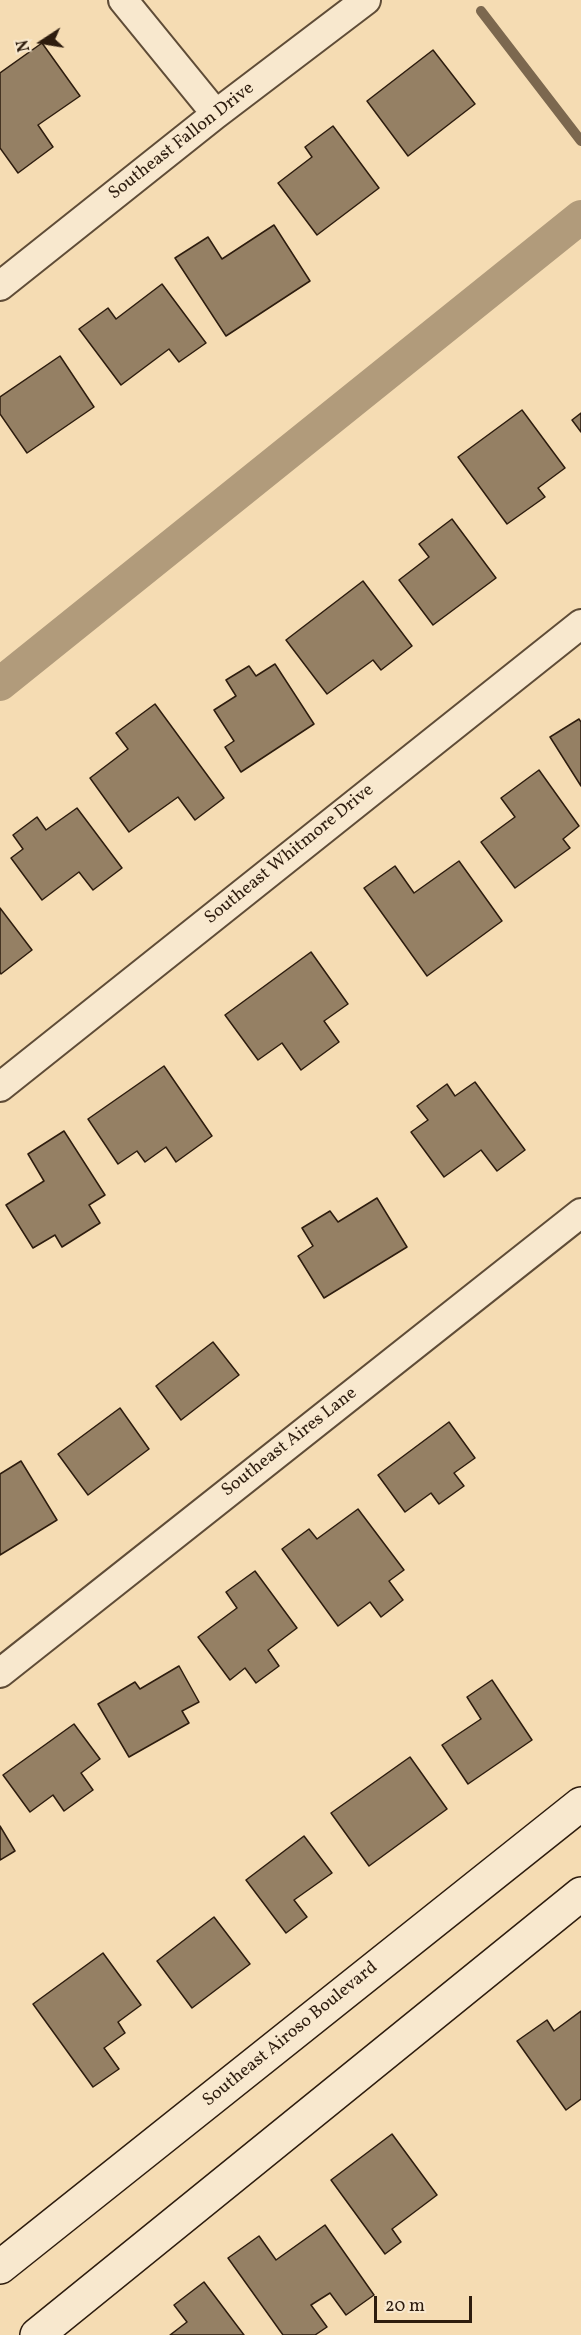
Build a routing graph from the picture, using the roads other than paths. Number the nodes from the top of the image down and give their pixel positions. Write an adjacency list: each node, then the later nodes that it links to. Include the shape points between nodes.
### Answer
1 (123, 0): 3 (street)
2 (366, 0): 3 (street, Southeast Fallon Drive)
3 (216, 114): 4 (street, Southeast Fallon Drive)
4 (0, 286)
5 (581, 624): 6 (street, Southeast Whitmore Drive)
6 (0, 1087)
7 (581, 1213): 8 (street, Southeast Aires Lane)
8 (0, 1673)
9 (581, 1804): 11 (main road, Southeast Airoso Boulevard)
10 (581, 1894): 12 (main road)
11 (0, 2267)
12 (38, 2335)

